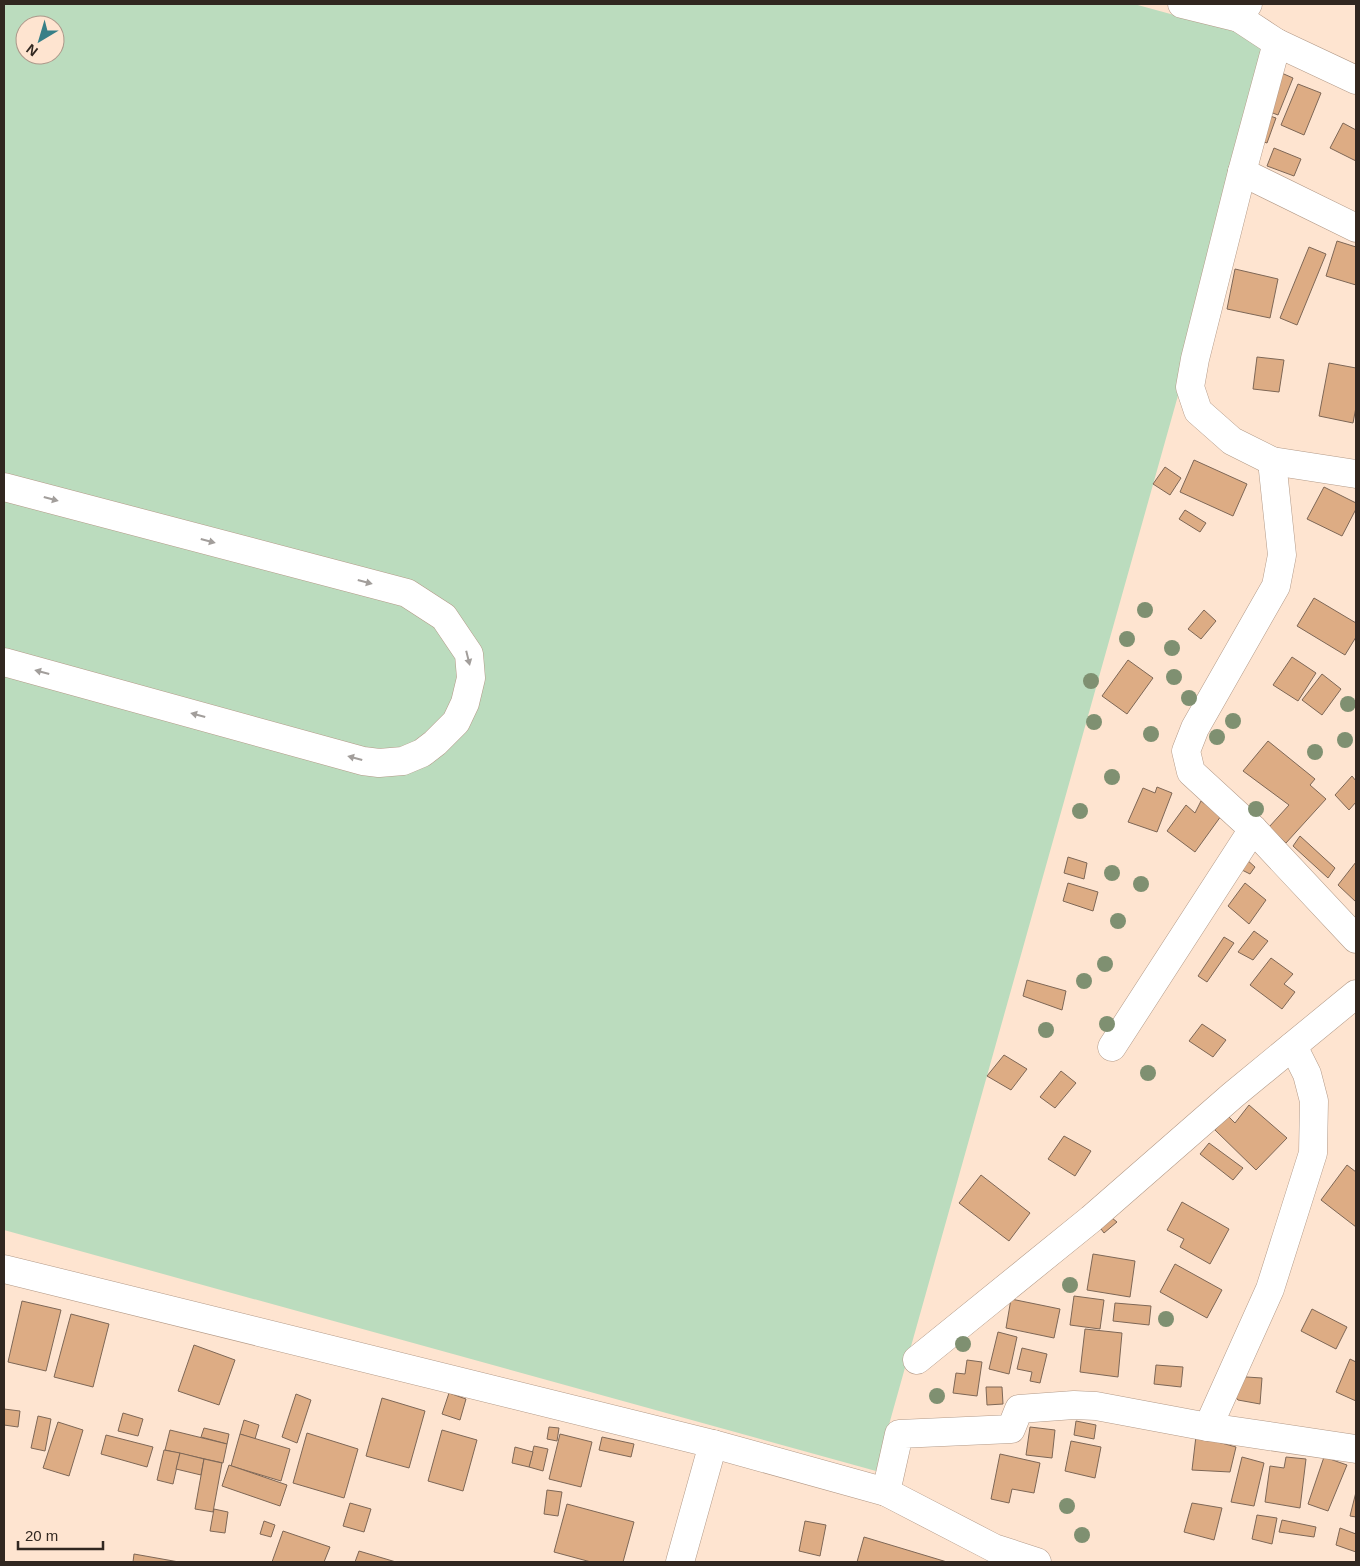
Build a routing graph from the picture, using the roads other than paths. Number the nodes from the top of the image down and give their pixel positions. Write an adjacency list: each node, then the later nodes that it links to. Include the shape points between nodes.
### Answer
1 (1182, 4): 2 (street)
2 (1243, 11): 3 (street)
3 (1277, 43): 4 (street); 5 (street)
4 (1356, 80)
5 (1242, 172): 6 (street); 7 (street, via 1190,387 1198,412 1232,441)
6 (1356, 228)
7 (1272, 461): 8 (street); 11 (street, via 1282,555 1276,586 1195,728 1186,751 1191,772)
8 (1356, 474)
9 (4, 486): 10 (street, one-way to 10, via 407,593 444,617 469,654 471,678 456,722 435,742 422,753 403,761 379,763)
10 (4, 662)
11 (1253, 829): 12 (street); 15 (street)
12 (1356, 939)
13 (1356, 994): 14 (street)
14 (1292, 1046): 17 (street, via 1092,1219); 18 (street, via 1307,1074 1314,1101 1314,1153 1270,1289)
15 (1112, 1047)
16 (4, 1269): 19 (street)
17 (917, 1360)
18 (1208, 1427): 20 (street); 21 (street, via 1096,1406 1019,1409 1011,1430 899,1434)
19 (713, 1444): 21 (street); 23 (street)
20 (1356, 1449)
21 (886, 1492): 22 (street)
22 (992, 1555): 24 (street)
23 (680, 1562)
24 (1036, 1562)

